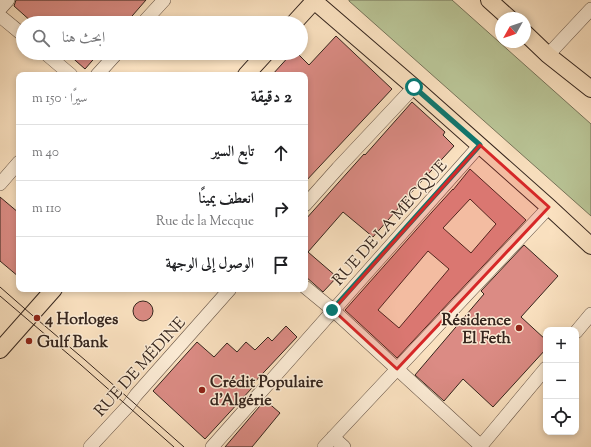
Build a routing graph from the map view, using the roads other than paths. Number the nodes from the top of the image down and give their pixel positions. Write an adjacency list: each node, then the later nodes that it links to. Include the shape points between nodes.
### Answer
1 (8, 0): 5 (street)
2 (164, 0): 9 (street)
3 (314, 0): 10 (main road); 20 (main road)
4 (489, 0): 7 (main road)
5 (0, 9)
6 (591, 9): 13 (street)
7 (502, 12)
8 (0, 16): 11 (street)
9 (149, 16)
10 (300, 16)
11 (16, 29)
12 (531, 39): 13 (main road)
13 (548, 55): 21 (main road)
14 (53, 60): 17 (street)
15 (110, 60): 18 (street)
16 (260, 60): 19 (main road)
17 (67, 72)
18 (100, 72)
19 (249, 72)
20 (414, 87): 22 (main road); 25 (street)
21 (591, 90)
22 (480, 145): 26 (main road); 31 (street, RUE DE LA MECQUE)
23 (16, 165): 24 (street)
24 (0, 184)
25 (308, 203)
26 (550, 207): 27 (main road); 35 (street)
27 (591, 246)
28 (308, 290): 31 (street)
29 (51, 292): 34 (main road)
30 (227, 292): 39 (street, RUE DE MÉDINE)
31 (332, 310): 35 (street); 40 (street, RUE DE LA MECQUE)
32 (591, 314): 33 (street)
33 (579, 328)
34 (0, 350)
35 (397, 369): 37 (street); 38 (street)
36 (543, 372): 38 (street)
37 (333, 437): 41 (street); 42 (street)
38 (481, 446)
39 (90, 447)
40 (212, 447)
41 (324, 447)
42 (344, 447)

